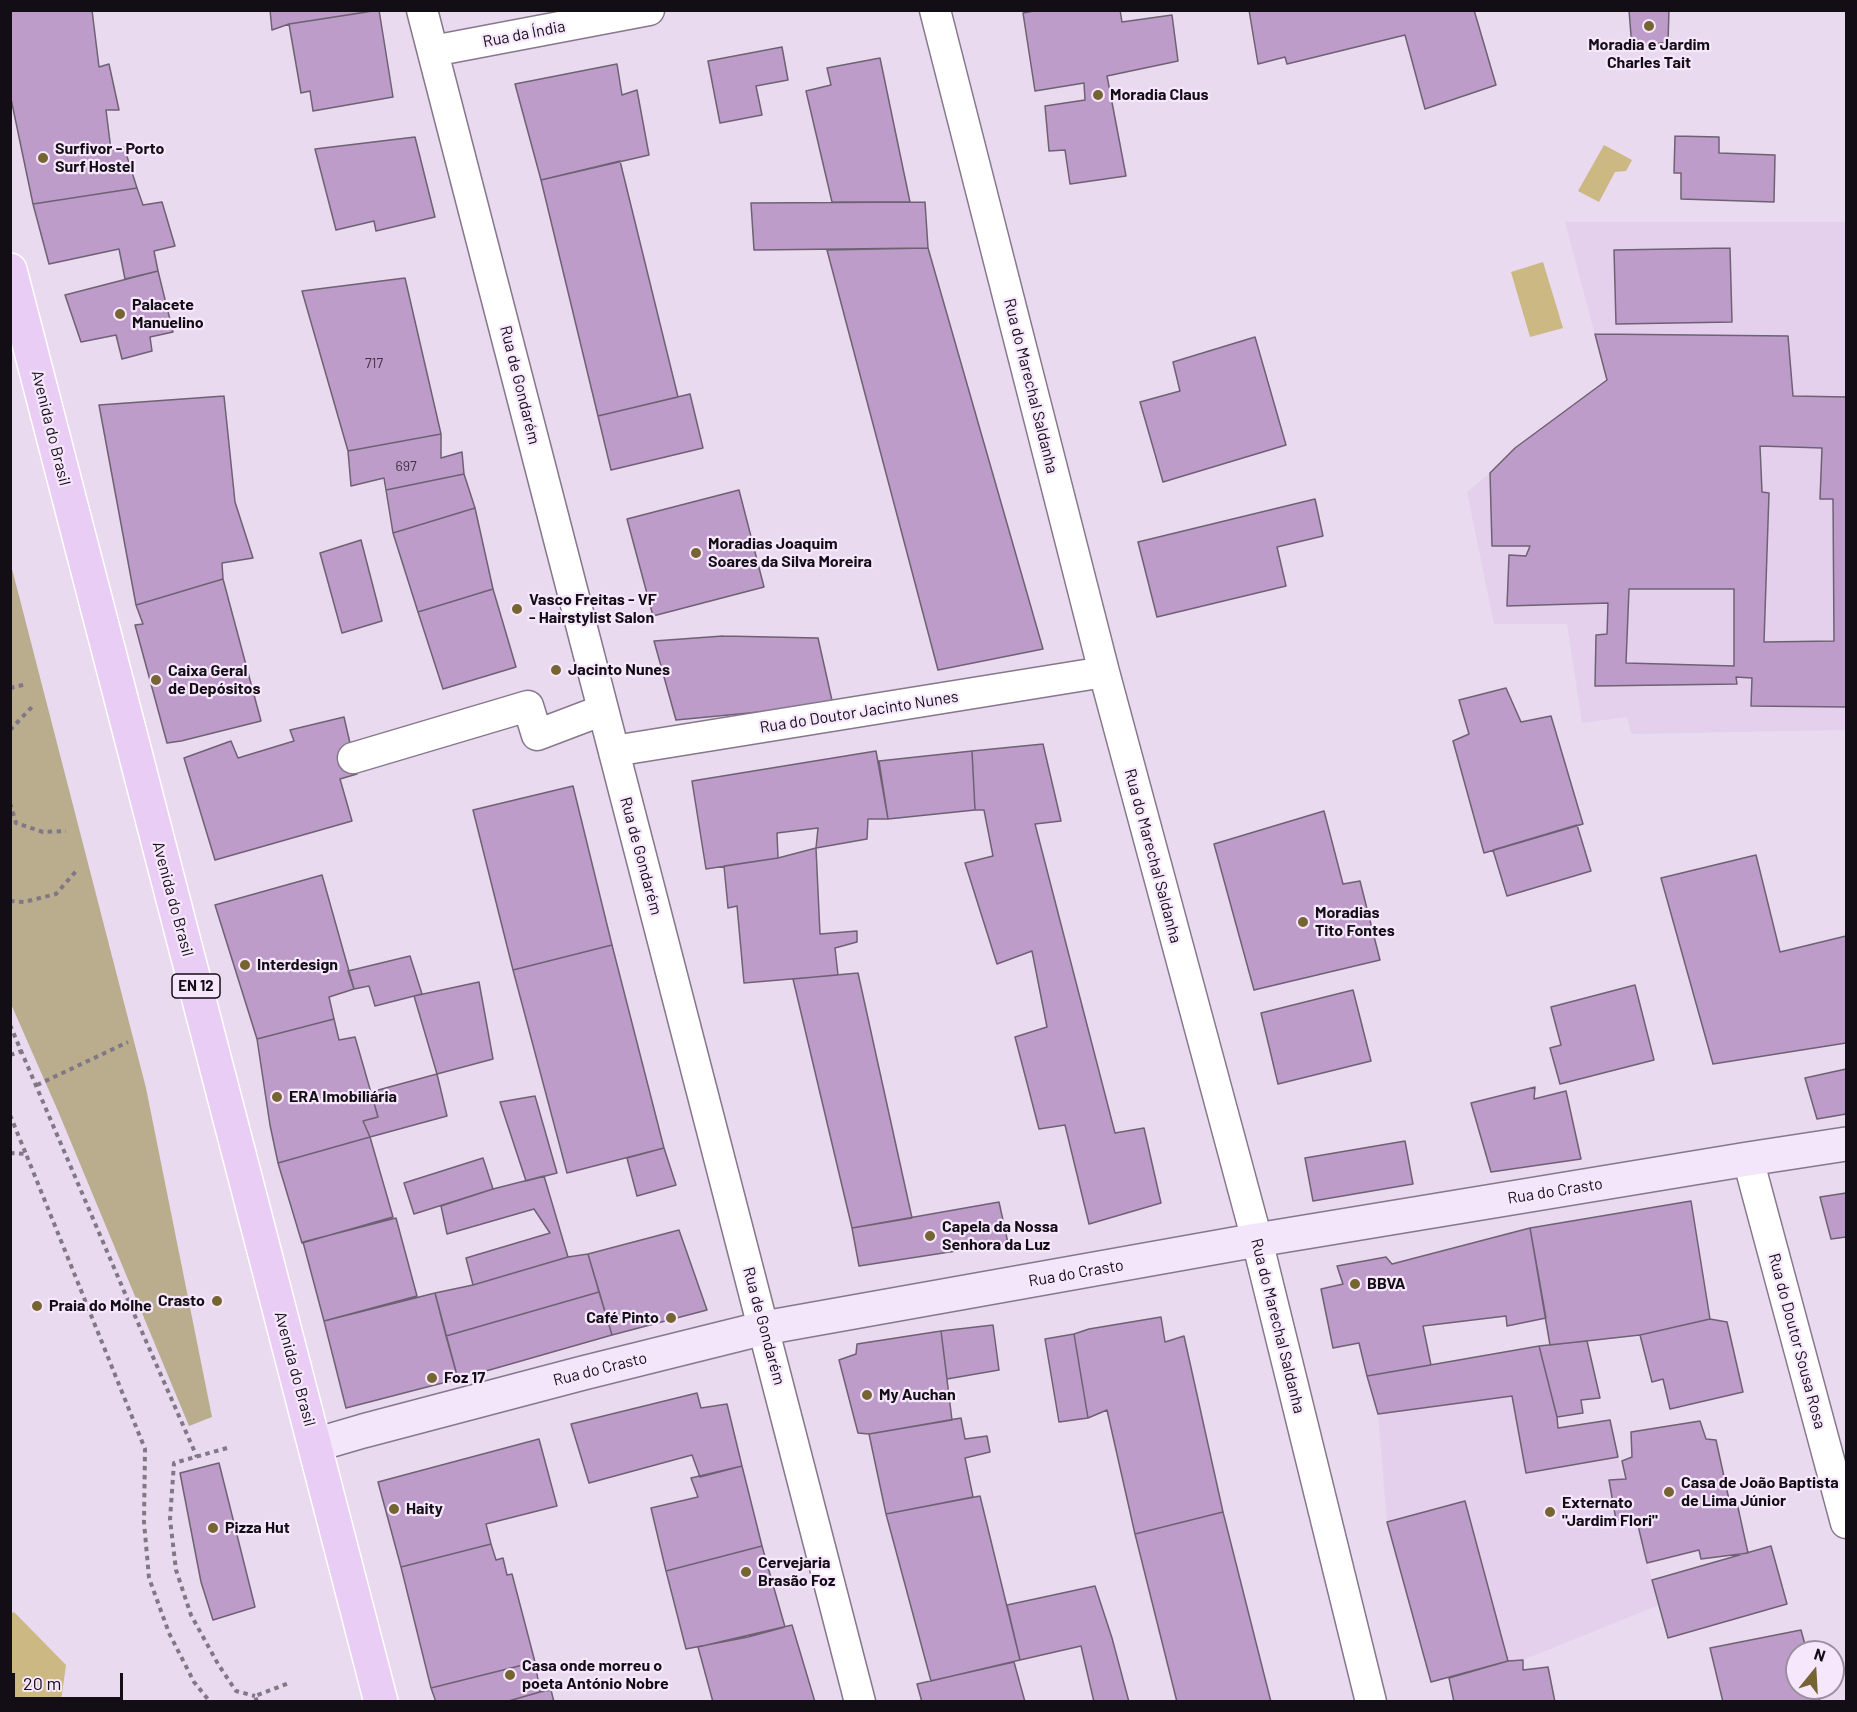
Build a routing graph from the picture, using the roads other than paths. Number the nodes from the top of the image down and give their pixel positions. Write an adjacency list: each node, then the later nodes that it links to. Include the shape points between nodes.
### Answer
1 (422, 10): 4 (street, Rua de Gondarém)
2 (649, 10): 4 (street, Rua da Índia)
3 (935, 10): 6 (street, Rua do Marechal Saldanha)
4 (433, 51): 7 (street, Rua de Gondarém)
5 (10, 270): 14 (main road, Avenida do Brasil / EN 12)
6 (1104, 672): 8 (street, Rua do Doutor Jacinto Nunes); 12 (street, Rua do Marechal Saldanha)
7 (603, 710): 8 (street, Rua de Gondarém); 9 (street, via 537,735 528,706)
8 (614, 751): 13 (street, Rua de Gondarém)
9 (353, 758)
10 (1846, 1144): 11 (street, Rua do Crasto)
11 (1748, 1159): 12 (street, Rua do Crasto); 15 (street, Rua do Doutor Sousa Rosa)
12 (1257, 1240): 13 (street, Rua do Crasto); 18 (street, Rua do Marechal Saldanha)
13 (764, 1328): 14 (street, Rua do Crasto); 17 (street, Rua de Gondarém)
14 (315, 1445): 16 (main road, Avenida do Brasil / EN 12)
15 (1846, 1523)
16 (381, 1701)
17 (860, 1701)
18 (1371, 1701)

